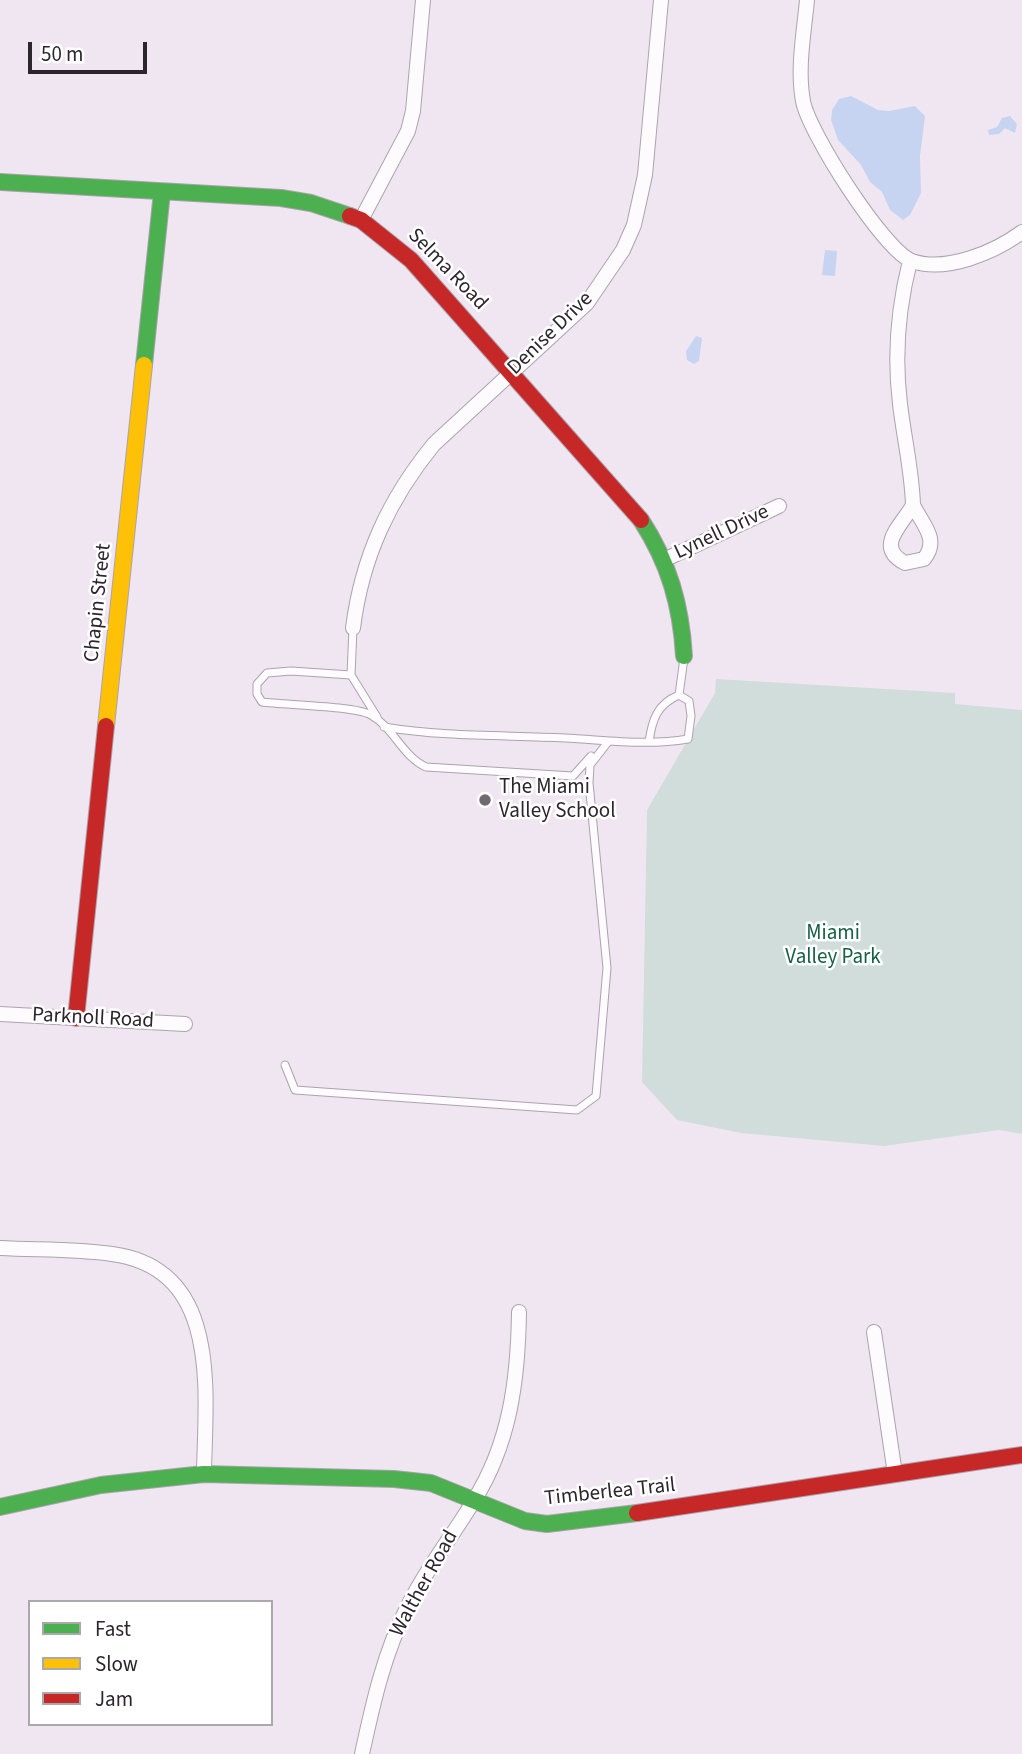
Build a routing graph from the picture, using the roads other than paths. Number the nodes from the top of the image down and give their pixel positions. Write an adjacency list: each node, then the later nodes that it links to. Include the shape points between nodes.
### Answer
1 (423, 0): 6 (street, via 408,131)
2 (661, 0): 9 (street, Denise Drive, via 645,175 634,225 618,260 587,303)
3 (807, 0): 8 (street, via 801,85 809,124 890,244)
4 (0, 182): 5 (street, Selma Road)
5 (162, 192): 6 (street, Selma Road, via 281,198); 21 (street, Chapin Street)
6 (361, 220): 9 (street, Selma Road, via 411,260)
7 (1022, 232): 8 (street, via 976,256 924,264)
8 (910, 261): 10 (street, via 902,294 897,366)
9 (512, 372): 12 (street, Selma Road, via 639,517); 13 (street, Denise Drive, via 434,444 390,506 364,571)
10 (913, 505)
11 (779, 506): 12 (street, Lynell Drive)
12 (666, 559): 14 (street, Selma Road, via 680,602)
13 (354, 628): 15 (lane)
14 (684, 656): 16 (lane)
15 (351, 675): 17 (lane); 17 (lane, via 267,673 257,684 257,694 262,702 348,709 370,715)
16 (679, 695): 19 (lane, via 666,701 652,720); 19 (lane, via 689,701 688,739)
17 (384, 727): 18 (lane); 18 (lane, via 413,761 440,768 573,776)
18 (608, 742): 19 (lane); 23 (lane, via 590,765 589,783 607,968 596,1096 577,1110 295,1090)
19 (649, 742)
20 (0, 1014): 21 (street, Parknoll Road)
21 (76, 1018): 22 (street, Parknoll Road)
22 (185, 1024)
23 (285, 1065)
24 (0, 1248): 28 (street, via 132,1258 164,1276 179,1292 200,1329 205,1353)
25 (519, 1312): 30 (street, Walther Road, via 519,1362 511,1408 495,1462)
26 (874, 1332): 29 (street)
27 (1022, 1455): 29 (street, Timberlea Trail)
28 (204, 1474): 30 (street, Timberlea Trail, via 394,1479 431,1483); 31 (street, Timberlea Trail, via 101,1485)
29 (895, 1474): 30 (street, Timberlea Trail, via 570,1522 525,1521)
30 (475, 1500): 32 (street, Walther Road, via 407,1607 376,1688)
31 (0, 1507)
32 (362, 1754)

